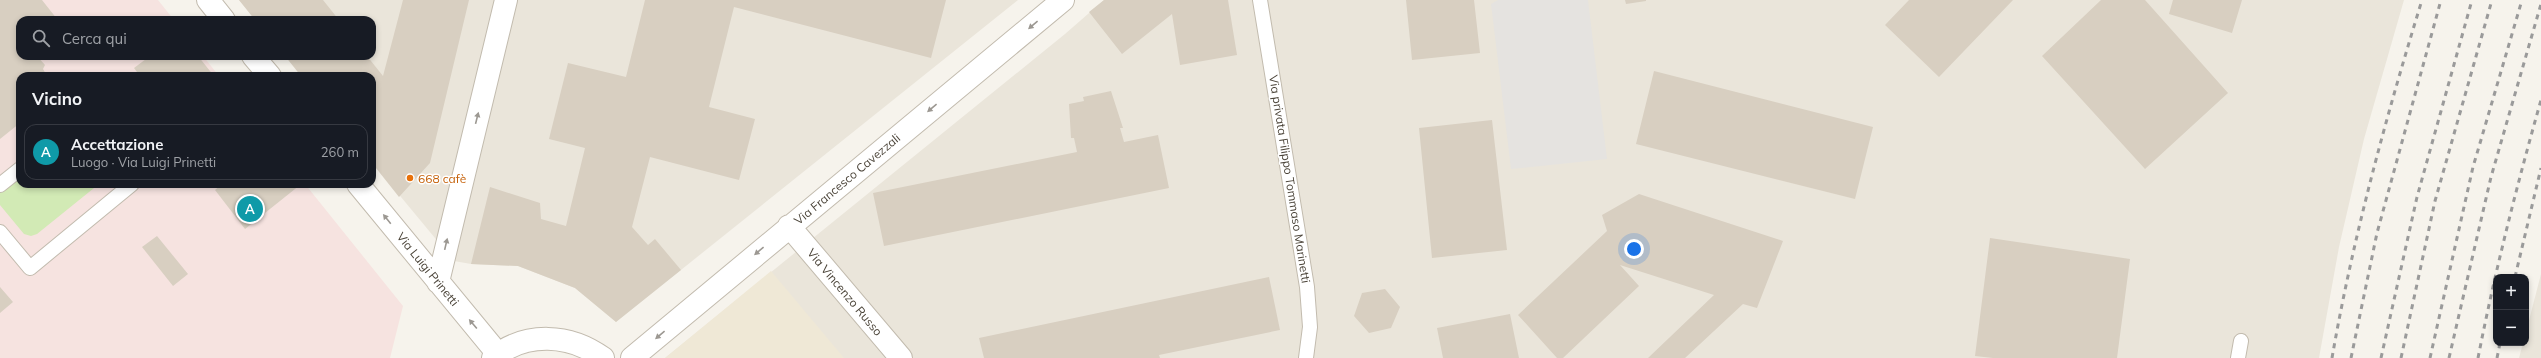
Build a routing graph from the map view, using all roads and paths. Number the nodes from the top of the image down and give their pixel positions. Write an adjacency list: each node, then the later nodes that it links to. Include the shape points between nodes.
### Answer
1 (208, 0): 5 (street)
2 (506, 0): 14 (street, one-way to 2)
3 (1062, 0): 12 (street, Via Francesco Cavezzali, one-way to 12)
4 (1260, 0): 20 (lane, Via privata Filippo Tommaso Marinetti, via 1308,287 1310,328)
5 (221, 16)
6 (257, 60): 7 (street)
7 (267, 72)
8 (16, 172): 9 (lane)
9 (0, 185)
10 (127, 188): 13 (lane, via 30,268)
11 (361, 188): 14 (street, Via Luigi Prinetti, one-way to 11)
12 (789, 226): 18 (street, Via Francesco Cavezzali, one-way to 18); 19 (street, Via Vincenzo Russo)
13 (0, 232)
14 (438, 282): 16 (street, Via Luigi Prinetti, one-way to 14)
15 (2241, 341): 21 (lane)
16 (495, 356): 17 (street, via 521,342 553,338 585,346)
17 (603, 358)
18 (632, 358)
19 (901, 358)
20 (1306, 358)
21 (2238, 358)

